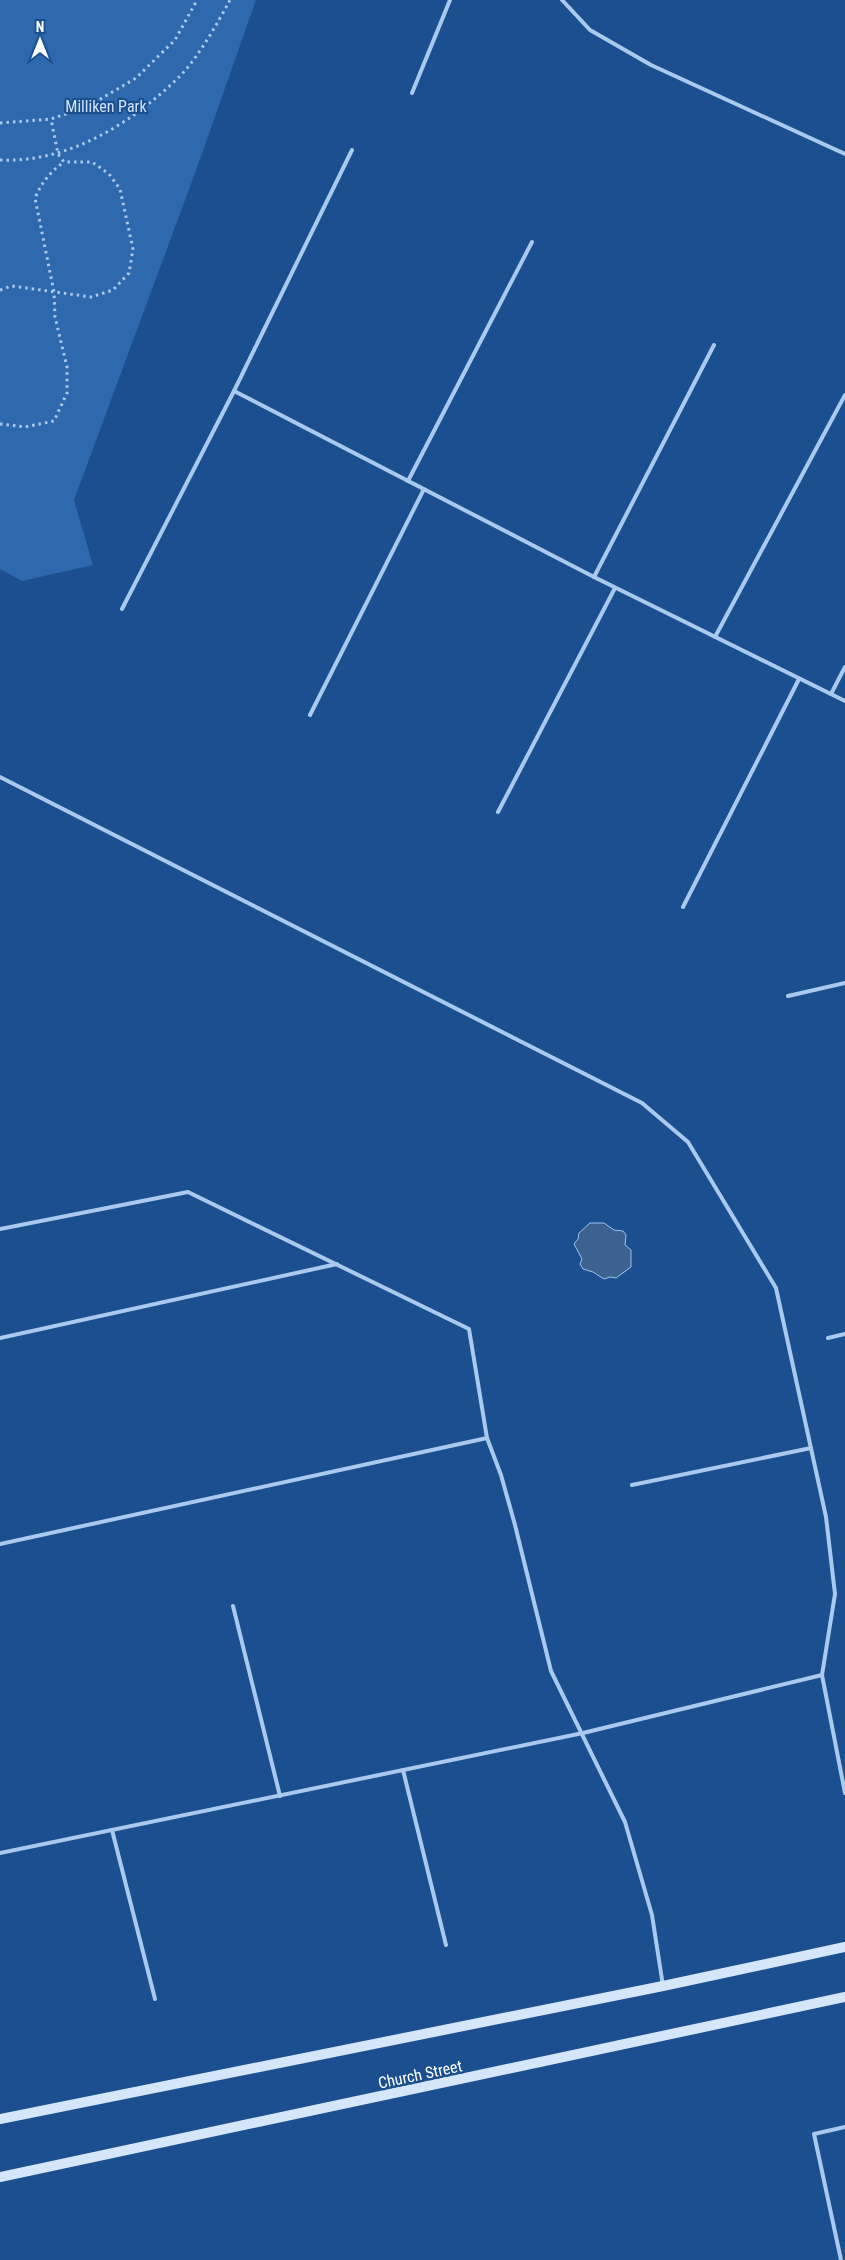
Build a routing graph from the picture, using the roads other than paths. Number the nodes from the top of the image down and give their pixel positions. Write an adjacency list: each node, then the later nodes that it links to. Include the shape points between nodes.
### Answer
1 (450, 0): 3 (lane)
2 (562, 0): 5 (lane, via 590,30 651,65)
3 (412, 93)
4 (352, 150): 8 (lane)
5 (845, 154)
6 (532, 242): 10 (lane)
7 (714, 345): 12 (lane)
8 (234, 391): 10 (lane); 14 (lane)
9 (845, 395): 15 (lane)
10 (408, 481): 11 (lane)
11 (424, 489): 12 (lane); 20 (lane)
12 (594, 577): 13 (lane)
13 (616, 588): 15 (lane); 22 (lane)
14 (122, 609)
15 (714, 637): 17 (lane)
16 (845, 668): 18 (lane)
17 (799, 679): 18 (lane); 23 (lane)
18 (831, 694): 19 (lane)
19 (845, 701)
20 (310, 715)
21 (0, 778): 32 (lane, via 642,1103 688,1142 776,1288)
22 (498, 812)
23 (683, 906)
24 (845, 984): 25 (lane)
25 (788, 996)
26 (0, 1229): 27 (lane, via 188,1192)
27 (337, 1264): 29 (lane); 31 (lane, via 468,1329)
28 (845, 1334): 30 (lane)
29 (0, 1338)
30 (828, 1338)
31 (487, 1438): 34 (lane); 37 (lane, via 501,1474 551,1671)
32 (811, 1448): 33 (lane); 36 (lane, via 826,1517 835,1594)
33 (632, 1486)
34 (0, 1544)
35 (234, 1606): 40 (lane)
36 (822, 1675): 37 (lane); 39 (lane)
37 (583, 1734): 38 (lane); 45 (lane, via 625,1822 652,1915)
38 (403, 1770): 40 (lane); 43 (lane)
39 (845, 1792)
40 (280, 1796): 41 (lane)
41 (112, 1830): 42 (lane); 47 (lane)
42 (0, 1853)
43 (446, 1945)
44 (845, 1947): 45 (main road)
45 (663, 1986): 48 (main road)
46 (845, 1997): 50 (main road, Church Street)
47 (154, 1999)
48 (0, 2119)
49 (845, 2127): 51 (lane, via 814,2134)
50 (0, 2177)
51 (841, 2260)

